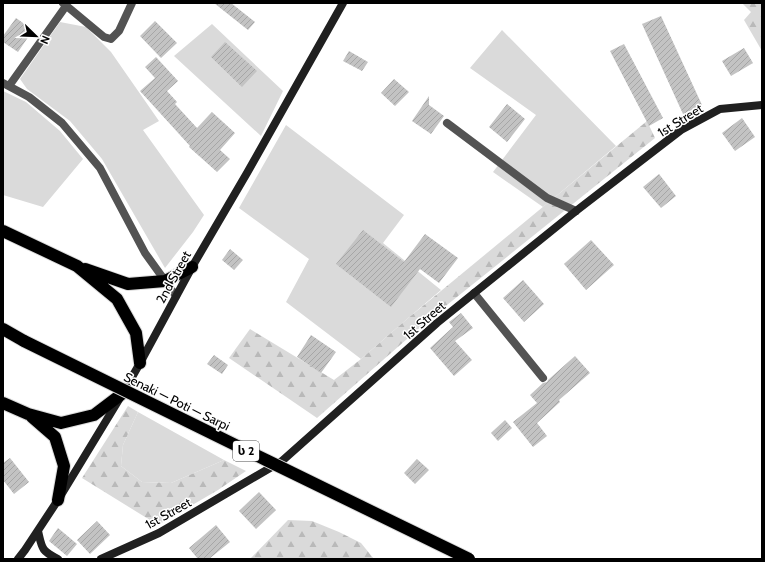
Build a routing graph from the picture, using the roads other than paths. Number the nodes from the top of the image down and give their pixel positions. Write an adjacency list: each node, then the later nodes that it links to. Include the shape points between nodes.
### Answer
1 (132, 3): 3 (street, via 119,31 111,39 104,37)
2 (343, 3): 10 (street, 2nd Street)
3 (64, 4): 4 (street)
4 (6, 85): 11 (street, via 29,96 62,122 100,168 145,253)
5 (762, 105): 7 (street, 1st Street, via 720,109 681,130)
6 (447, 124): 7 (street, via 546,198)
7 (576, 211): 12 (street, 1st Street)
8 (3, 230): 9 (highway)
9 (77, 266): 11 (highway, via 128,284); 15 (highway, via 117,299 136,333)
10 (192, 267): 11 (highway); 13 (street, 2nd Street)
11 (165, 281): 13 (street)
12 (474, 294): 16 (street); 24 (street, 1st Street, via 437,322 282,461 159,533)
13 (176, 296): 15 (street, 2nd Street)
14 (3, 329): 25 (highway, Senaki — Poti — Sarpi / ს 2, bridge)
15 (140, 363): 17 (street, 2nd Street)
16 (543, 378)
17 (123, 393): 19 (highway, via 94,415 61,424); 20 (street, 2nd Street)
18 (3, 403): 19 (highway)
19 (28, 414): 20 (highway, via 55,437 64,466)
20 (58, 500): 21 (street, 2nd Street)
21 (38, 531): 22 (street, 2nd Street); 23 (street, via 41,547 48,555)
22 (18, 559)
23 (58, 559)
24 (101, 559)
25 (469, 559)

